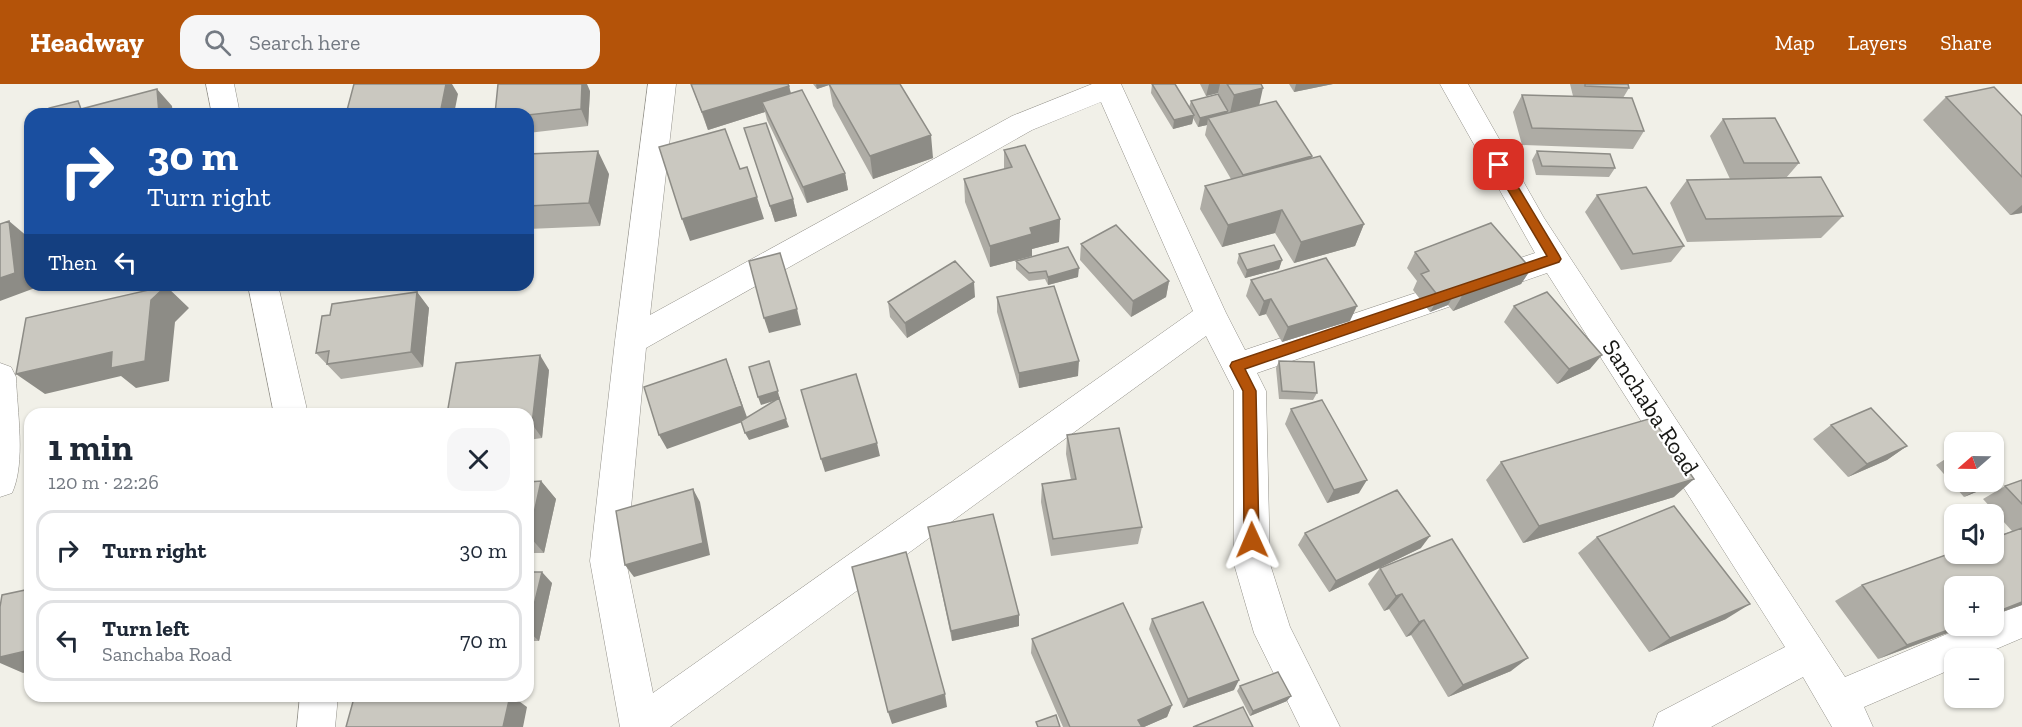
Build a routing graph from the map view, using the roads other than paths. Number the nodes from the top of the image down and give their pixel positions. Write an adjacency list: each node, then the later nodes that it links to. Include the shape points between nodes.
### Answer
1 (220, 84): 5 (street)
2 (662, 84): 9 (street)
3 (1454, 84): 6 (street, Sanchaba Road)
4 (1108, 86): 8 (street); 9 (street, via 1022,123)
5 (225, 108)
6 (1554, 259): 10 (street); 15 (street, Sanchaba Road)
7 (264, 291): 12 (street)
8 (1211, 315): 10 (street); 18 (street)
9 (631, 341): 18 (street, via 608,561)
10 (1237, 366): 20 (street, via 1250,391 1252,564 1273,633)
11 (0, 377): 13 (street)
12 (290, 408)
13 (0, 482)
14 (2022, 620): 17 (street)
15 (1810, 653): 17 (street, Sanchaba Road); 21 (street)
16 (318, 702): 19 (street)
17 (1846, 713)
18 (640, 726)
19 (316, 727)
20 (1321, 727)
21 (1672, 727)

